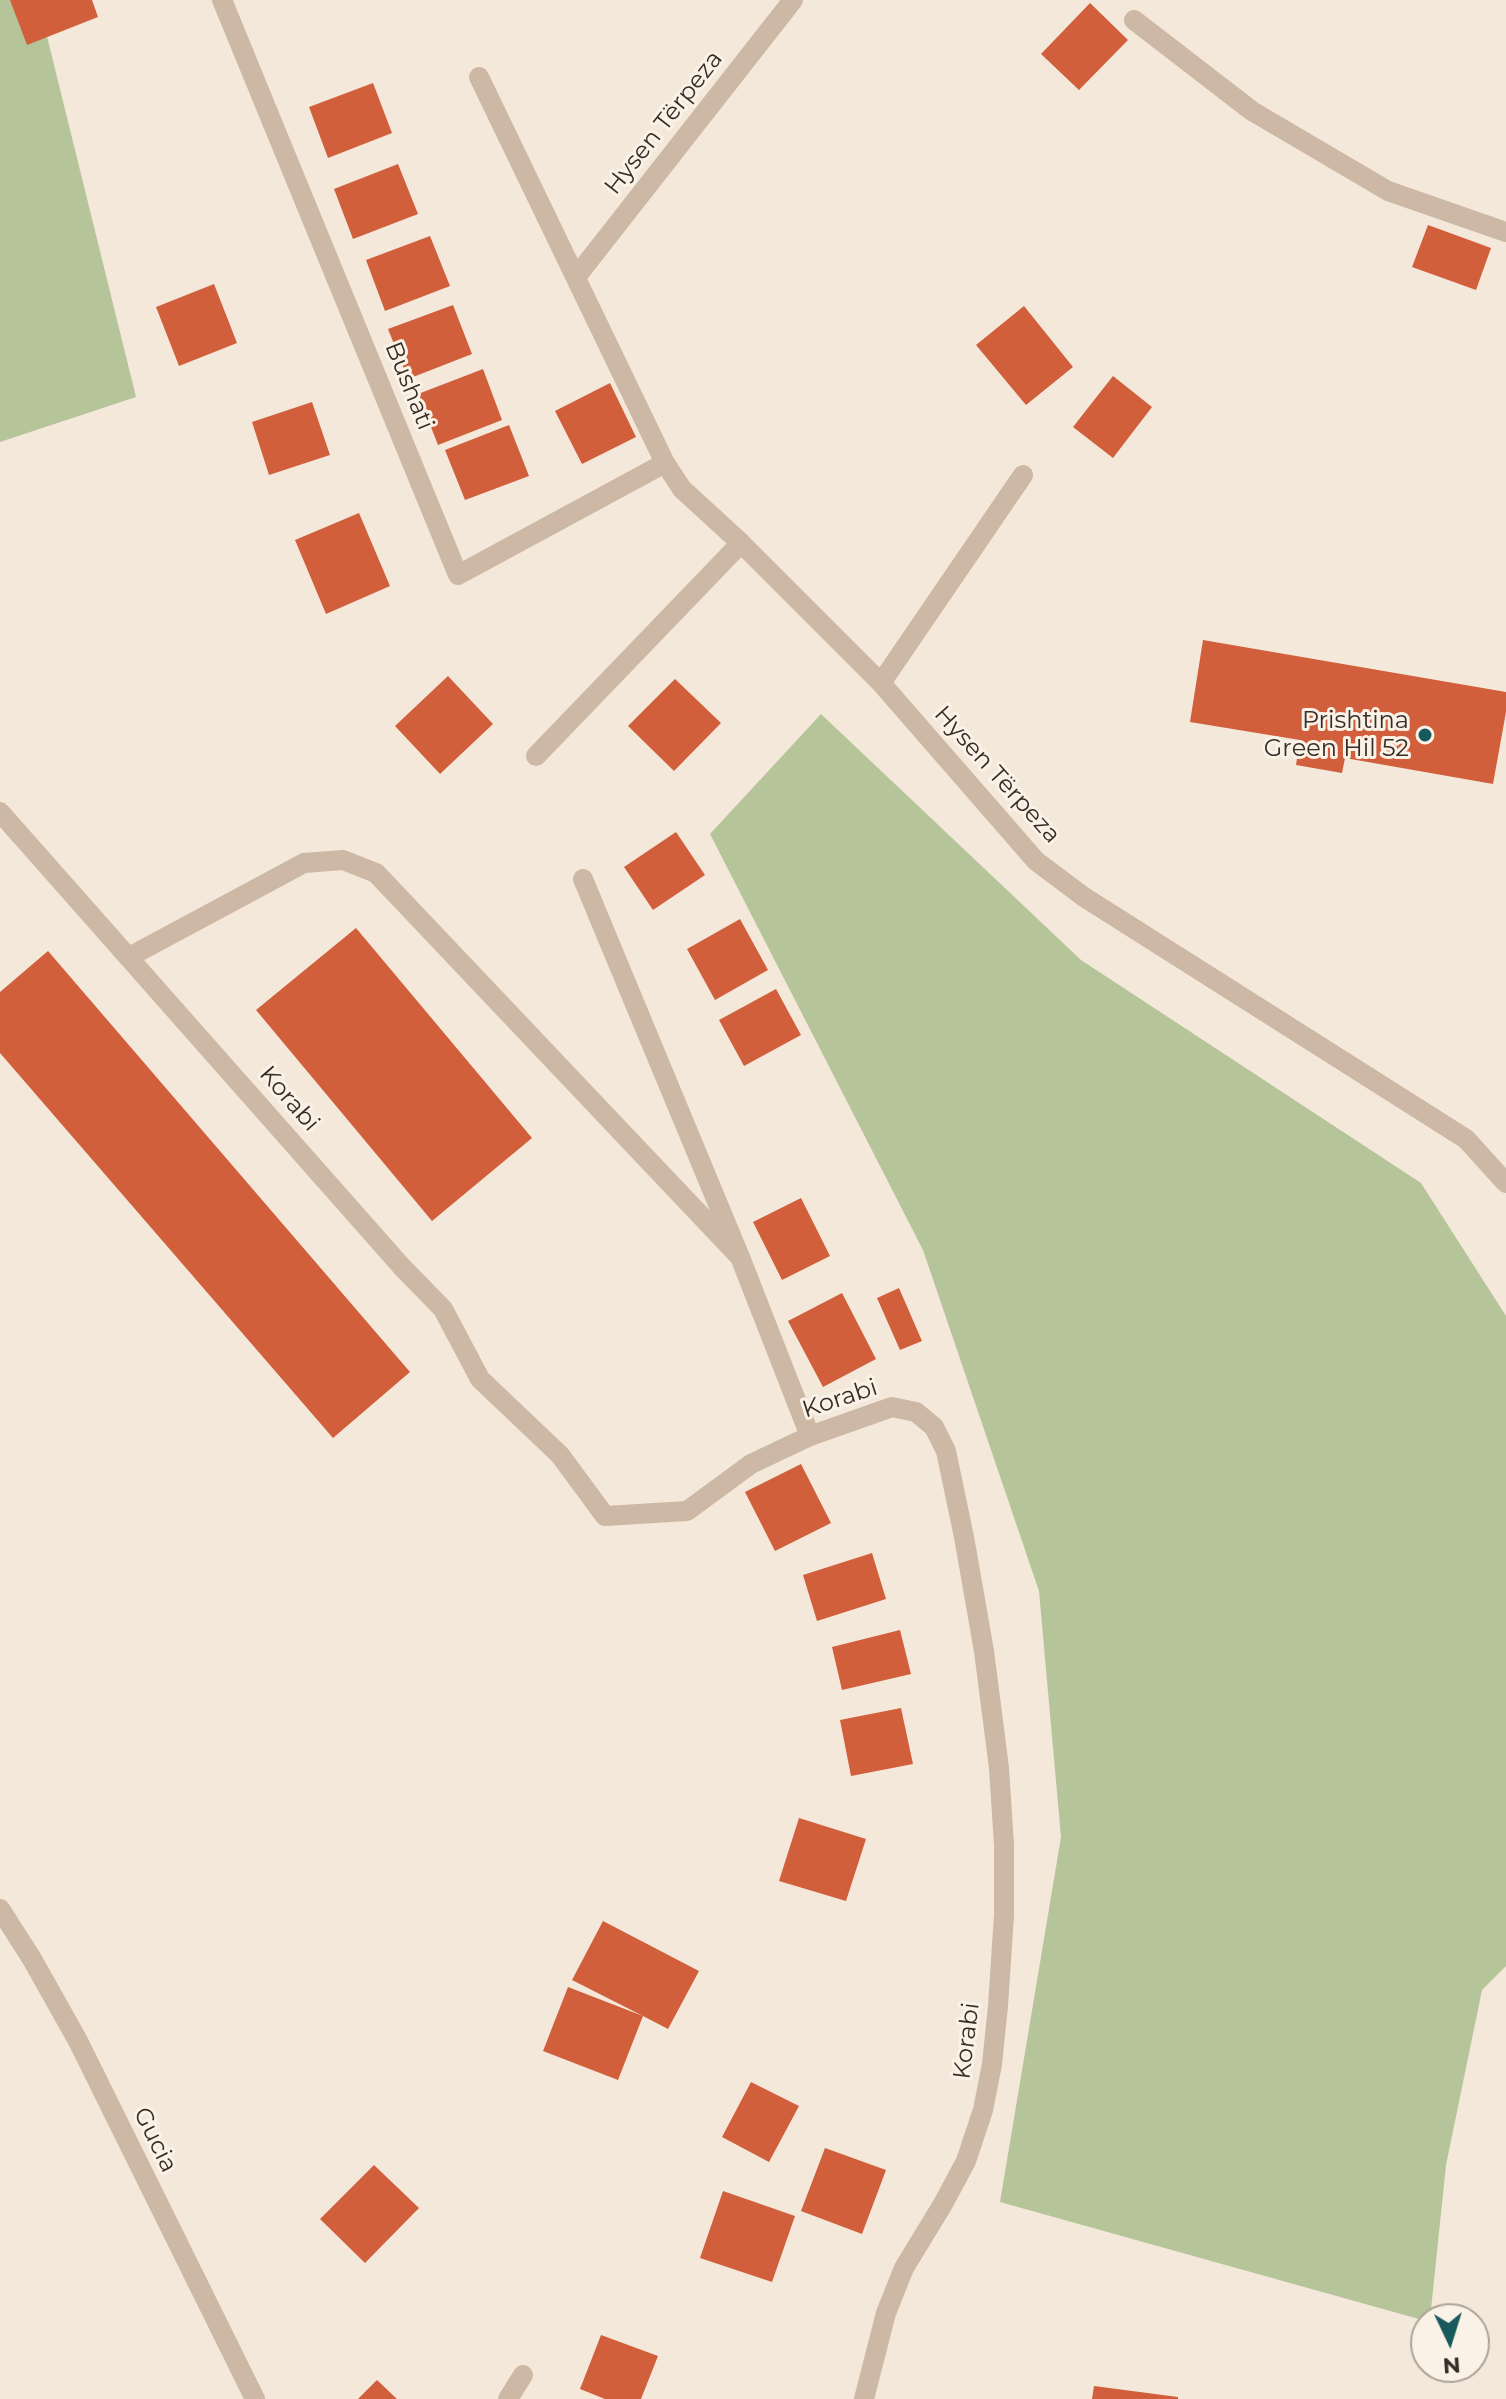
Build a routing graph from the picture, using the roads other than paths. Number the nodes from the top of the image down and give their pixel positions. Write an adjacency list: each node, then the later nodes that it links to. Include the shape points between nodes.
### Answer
1 (222, 0): 7 (street, Bushati, via 458,575)
2 (793, 0): 6 (street, Hysen Tërpeza)
3 (1134, 20): 5 (street, via 1252,111 1388,191)
4 (479, 77): 6 (street, Hysen Tërpeza)
5 (1506, 232)
6 (576, 277): 7 (street, Hysen Tërpeza)
7 (665, 463): 9 (street, Hysen Tërpeza, via 682,489)
8 (1023, 475): 10 (street)
9 (741, 543): 10 (street, Hysen Tërpeza); 11 (street)
10 (881, 683): 15 (street, Hysen Tërpeza, via 1036,861 1084,897 1466,1139)
11 (536, 756)
12 (0, 812): 14 (street)
13 (583, 879): 16 (street)
14 (129, 957): 16 (street, via 304,863 343,860 376,873); 17 (street, Korabi, via 443,1309 480,1379 560,1455 605,1516 687,1511 751,1464)
15 (1506, 1183)
16 (740, 1257): 17 (street)
17 (810, 1436): 22 (street, Korabi, via 892,1407 916,1412 934,1427 946,1451 984,1651 1004,1845 998,2006 983,2110 966,2161 904,2268 886,2313)
18 (0, 1909): 20 (street, Gucia, via 78,2041)
19 (523, 2375): 21 (street)
20 (255, 2399)
21 (508, 2399)
22 (864, 2399)

